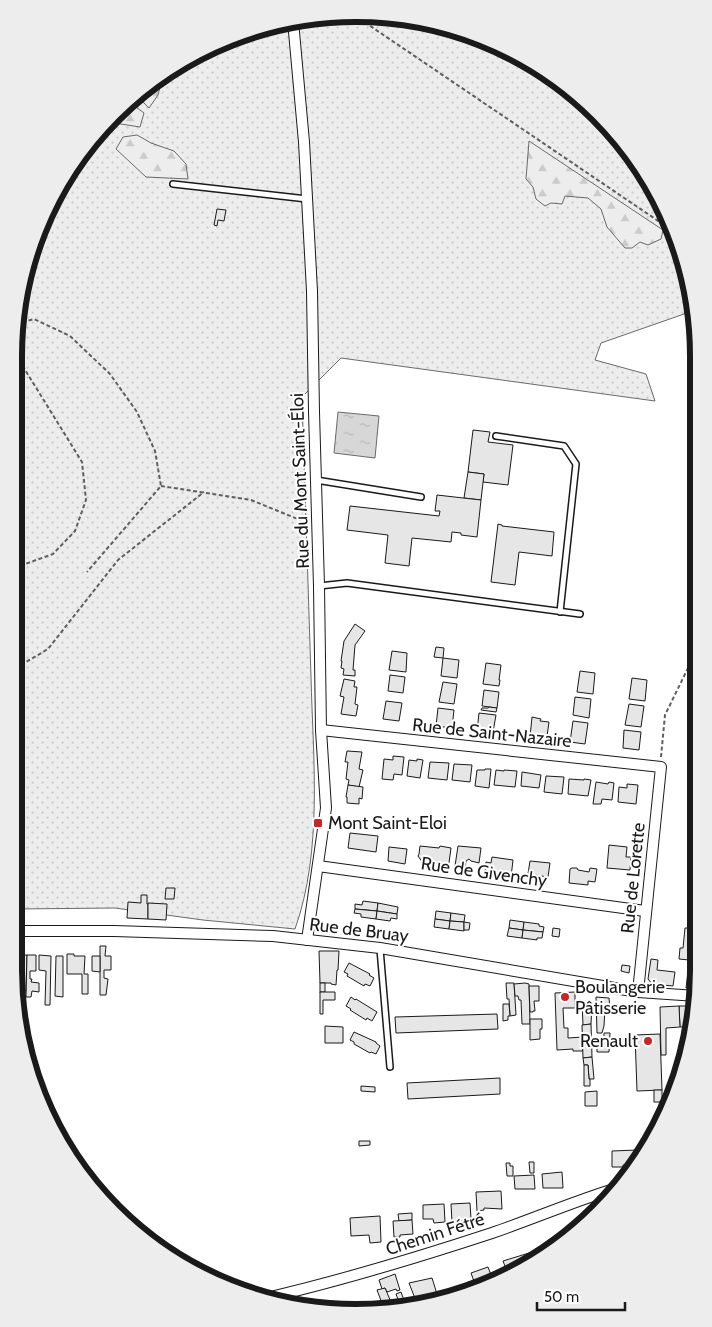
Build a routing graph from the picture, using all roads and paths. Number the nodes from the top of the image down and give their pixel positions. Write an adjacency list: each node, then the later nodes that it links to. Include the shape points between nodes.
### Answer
1 (365, 22): 5 (path)
2 (294, 28): 4 (street, Rue du Mont Saint-Éloi)
3 (173, 184): 4 (lane)
4 (307, 199): 9 (street, Rue du Mont Saint-Éloi)
5 (662, 224)
6 (24, 322): 10 (path, via 34,319 70,336 110,374 137,412 155,451)
7 (22, 365): 14 (path, via 82,462 86,500 75,531 54,554)
8 (496, 436): 17 (lane, via 564,446 576,464)
9 (316, 480): 12 (lane); 13 (street, Rue du Mont Saint-Éloi)
10 (161, 486): 11 (path); 15 (path)
11 (204, 492): 13 (path, via 251,500); 19 (path, via 118,560 48,649 26,662)
12 (421, 497)
13 (318, 527): 16 (street, Rue du Mont Saint-Éloi)
14 (22, 565)
15 (87, 572)
16 (319, 586): 17 (lane, via 347,582); 21 (street, Rue du Mont Saint-Éloi)
17 (560, 612): 18 (lane)
18 (580, 614)
19 (22, 661)
20 (690, 665): 22 (path, via 665,715)
21 (321, 730): 22 (street, Rue de Saint-Nazaire); 23 (street, Rue du Mont Saint-Éloi, via 326,808)
22 (661, 767): 24 (street, Rue de Lorette)
23 (318, 866): 24 (street, Rue de Givenchy); 26 (street, Rue du Mont Saint-Éloi)
24 (646, 911): 28 (street, Rue de Lorette)
25 (22, 931): 26 (street, Rue de Bruay, via 273,936)
26 (307, 940): 27 (street, Rue de Bruay)
27 (380, 948): 28 (street, Rue de Bruay); 30 (lane)
28 (638, 992): 29 (street, Rue de Bruay)
29 (689, 995)
30 (390, 1066)
31 (607, 1191): 32 (street, Chemin Fétré, via 418,1257)
32 (279, 1295)

